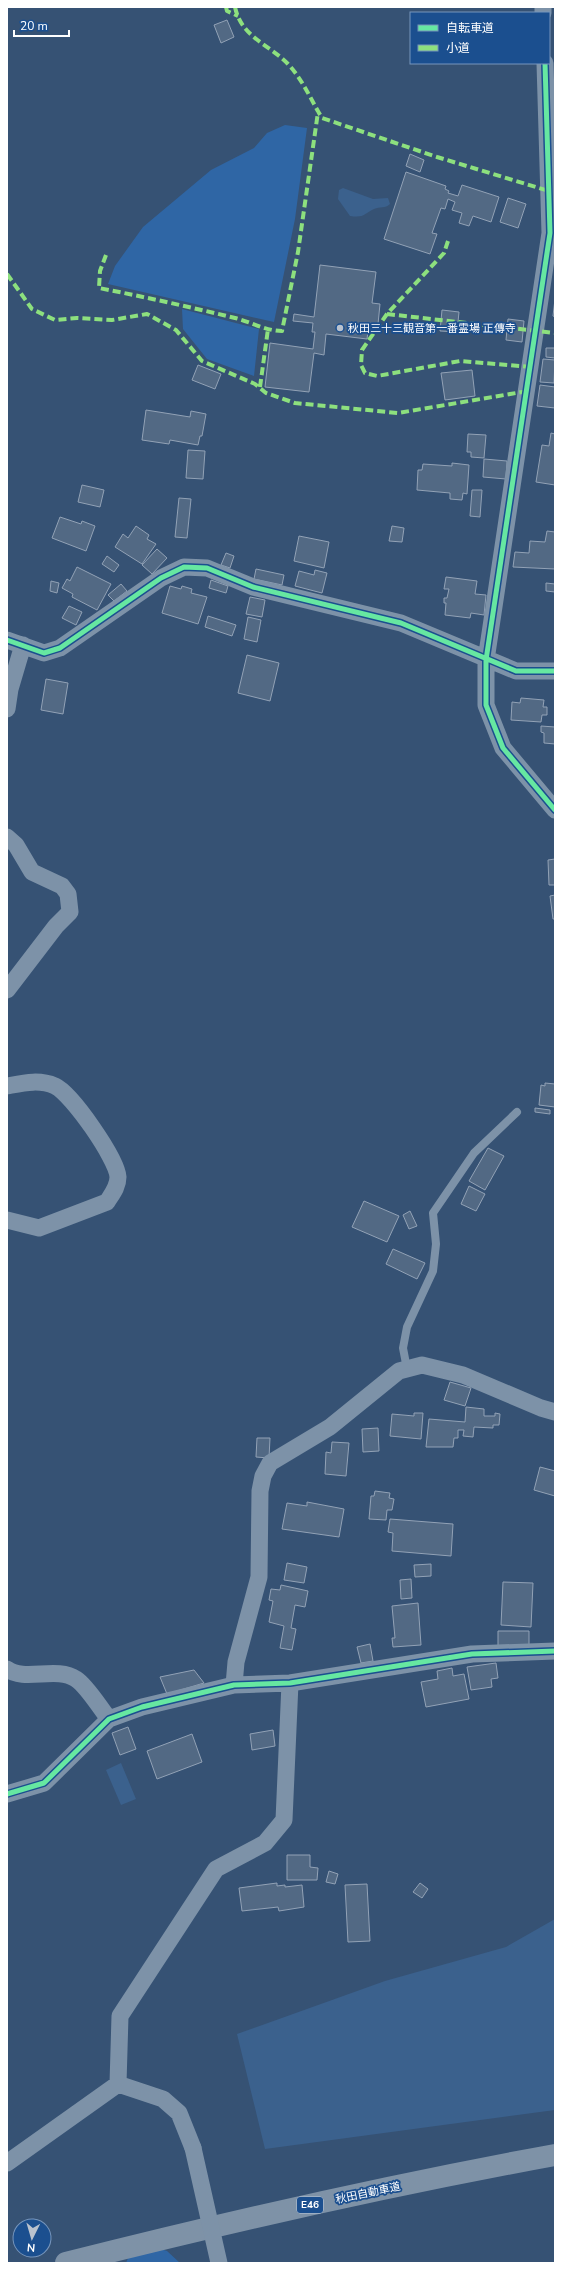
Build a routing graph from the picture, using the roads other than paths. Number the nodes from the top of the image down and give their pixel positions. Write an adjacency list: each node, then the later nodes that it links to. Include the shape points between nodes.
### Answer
1 (545, 64): 3 (street, via 550,233)
2 (15, 642): 3 (street, via 44,652 60,648 161,578 184,567 207,568 252,587 401,623); 5 (street)
3 (486, 660): 4 (street, via 516,671); 6 (street, via 486,704 503,748)
4 (555, 671)
5 (7, 709)
6 (555, 810)
7 (7, 837): 8 (street, via 16,845 32,872 62,886 68,894 70,912 56,926)
8 (7, 990)
9 (7, 1086): 11 (street, via 36,1081 54,1085 64,1091 76,1104 115,1164 118,1177 114,1192 107,1202 39,1228)
10 (517, 1112): 12 (lane, via 474,1153 433,1213 436,1244 433,1271 407,1327 403,1348)
11 (7, 1220)
12 (407, 1369): 13 (street, via 422,1365 463,1375); 17 (street, via 399,1371 330,1427 270,1463 263,1476 260,1491 258,1577 236,1662)
13 (555, 1412)
14 (555, 1651): 16 (street, via 472,1654)
15 (7, 1669): 18 (street, via 11,1672 64,1674 76,1679)
16 (290, 1683): 17 (street); 20 (street, via 284,1820 265,1843 216,1869 120,2016)
17 (234, 1685): 18 (street, via 142,1707)
18 (109, 1719): 19 (street, via 44,1783)
19 (7, 1794)
20 (118, 2084): 22 (street); 24 (street, bridge, via 162,2099 179,2113 193,2148)
21 (555, 2155): 23 (highway, 秋田自動車道 / E46, via 275,2212)
22 (7, 2163)
23 (66, 2263)
24 (219, 2263)

